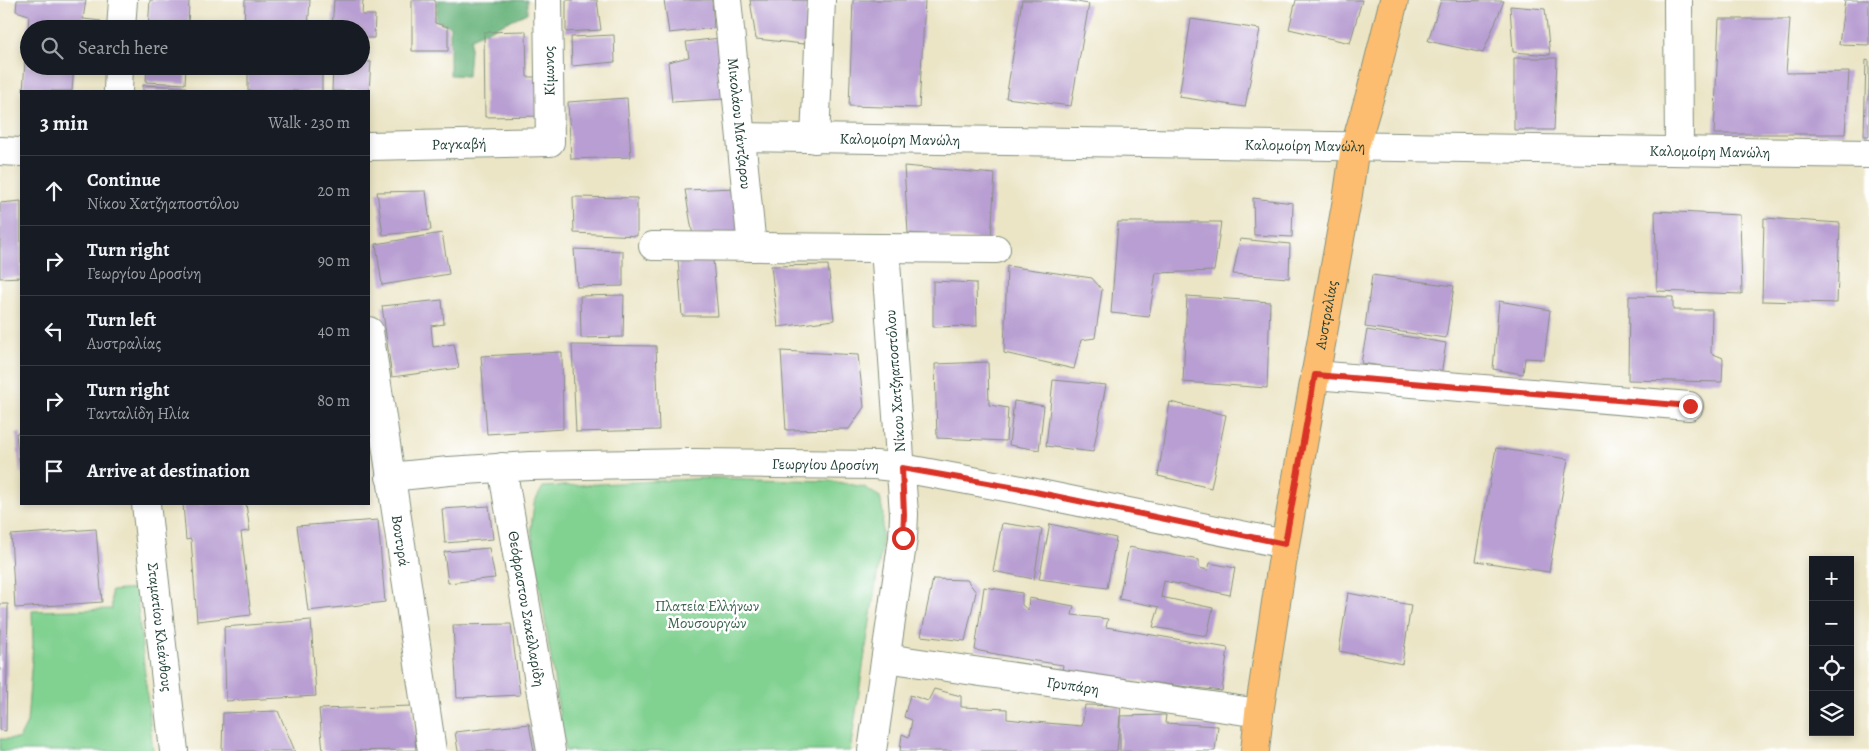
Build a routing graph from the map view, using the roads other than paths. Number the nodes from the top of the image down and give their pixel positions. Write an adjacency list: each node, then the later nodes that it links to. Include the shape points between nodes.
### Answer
1 (123, 0): 7 (street)
2 (548, 0): 12 (street, Κίμωνος)
3 (727, 0): 10 (street, Μικολάου Μάντζαρου)
4 (821, 0): 11 (street)
5 (1394, 0): 14 (main road, Αυστραλίας)
6 (1678, 0): 16 (street)
7 (122, 20)
8 (119, 75): 9 (street)
9 (118, 90)
10 (741, 137): 11 (street, Καλομοίρη Μανώλη); 20 (street, Μικολάου Μάντζαρου)
11 (815, 139): 14 (street, Καλομοίρη Μανώλη)
12 (550, 142): 13 (street, Ραγκαβή)
13 (370, 146)
14 (1355, 146): 16 (street, Καλομοίρη Μανώλη); 24 (main road, Αυστραλίας)
15 (0, 151): 17 (street)
16 (1679, 151): 18 (street, Καλομοίρη Μανώλη)
17 (20, 152)
18 (1869, 154)
19 (654, 246): 20 (street)
20 (752, 247): 21 (street)
21 (885, 248): 22 (street); 27 (street, Νίκου Χατζηαποστόλου)
22 (996, 250)
23 (370, 338): 28 (street, Βουτυρά)
24 (1315, 375): 25 (street); 30 (main road, Αυστραλίας)
25 (1690, 406)
26 (502, 467): 27 (street, Γεωργίου Δροσίνη, via 692,463 845,464); 28 (street, Γεωργίου Δροσίνη); 35 (street, Θεόφραστου Σακελλαρίδη)
27 (902, 468): 30 (street, Γεωργίου Δροσίνη, via 1016,488); 31 (street, Νίκου Χατζηαποστόλου, via 903,538)
28 (390, 477): 34 (street, Βουτυρά)
29 (146, 505): 33 (street, Σταματίου Κλεάνθους)
30 (1285, 544): 32 (main road, Αυστραλίας)
31 (886, 658): 32 (street, Γρυπάρη); 36 (street, Νίκου Χατζηαποστόλου)
32 (1260, 713): 37 (main road, Αυστραλίας)
33 (174, 751)
34 (432, 751)
35 (551, 751)
36 (872, 751)
37 (1256, 751)

